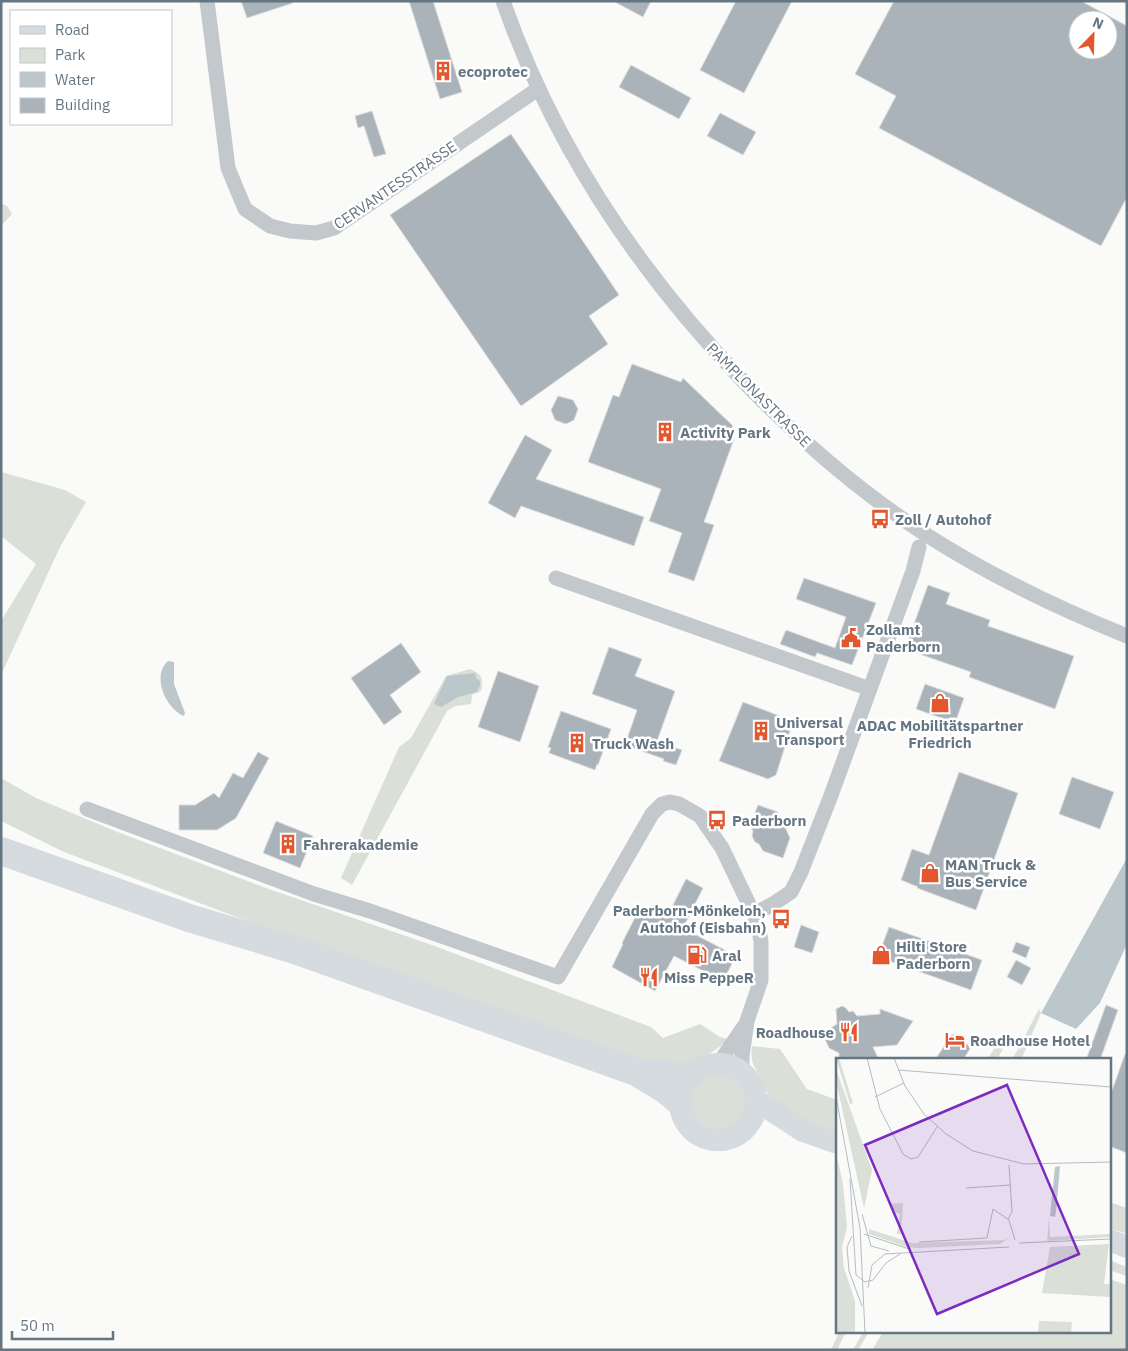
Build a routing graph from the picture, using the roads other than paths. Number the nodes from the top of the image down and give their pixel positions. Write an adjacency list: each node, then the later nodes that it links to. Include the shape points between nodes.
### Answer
1 (207, 1): 3 (street, CERVANTESSTRASSE, via 228,168 245,209 270,226 316,233 334,228)
2 (502, 1): 3 (street, PAMPLONASTRASSE)
3 (538, 88): 6 (street, PAMPLONASTRASSE, via 579,167 662,290 710,347 803,440 839,471 927,535 1019,588)
4 (918, 547): 7 (street, via 913,571)
5 (556, 578): 7 (street)
6 (1127, 636)
7 (870, 689): 10 (street, via 801,872 790,892)
8 (87, 809): 10 (street, via 314,894 558,977 652,814 662,804 670,802 700,816 722,848)
9 (8, 846): 13 (highway, via 194,906 295,950)
10 (754, 914): 11 (street, via 761,941 761,980)
11 (747, 1021): 12 (street); 14 (street)
12 (719, 1063): 14 (main road); 15 (main road, via 703,1066)
13 (636, 1072): 15 (highway); 16 (highway)
14 (742, 1072): 17 (main road, via 750,1080)
15 (690, 1076): 16 (main road, via 684,1083)
16 (679, 1101): 18 (main road, via 686,1124 704,1138 728,1139)
17 (757, 1101): 18 (main road); 19 (main road)
18 (748, 1126): 19 (main road)
19 (803, 1131): 20 (main road)
20 (836, 1143)
21 (1110, 1240): 22 (main road)
22 (1127, 1247)

